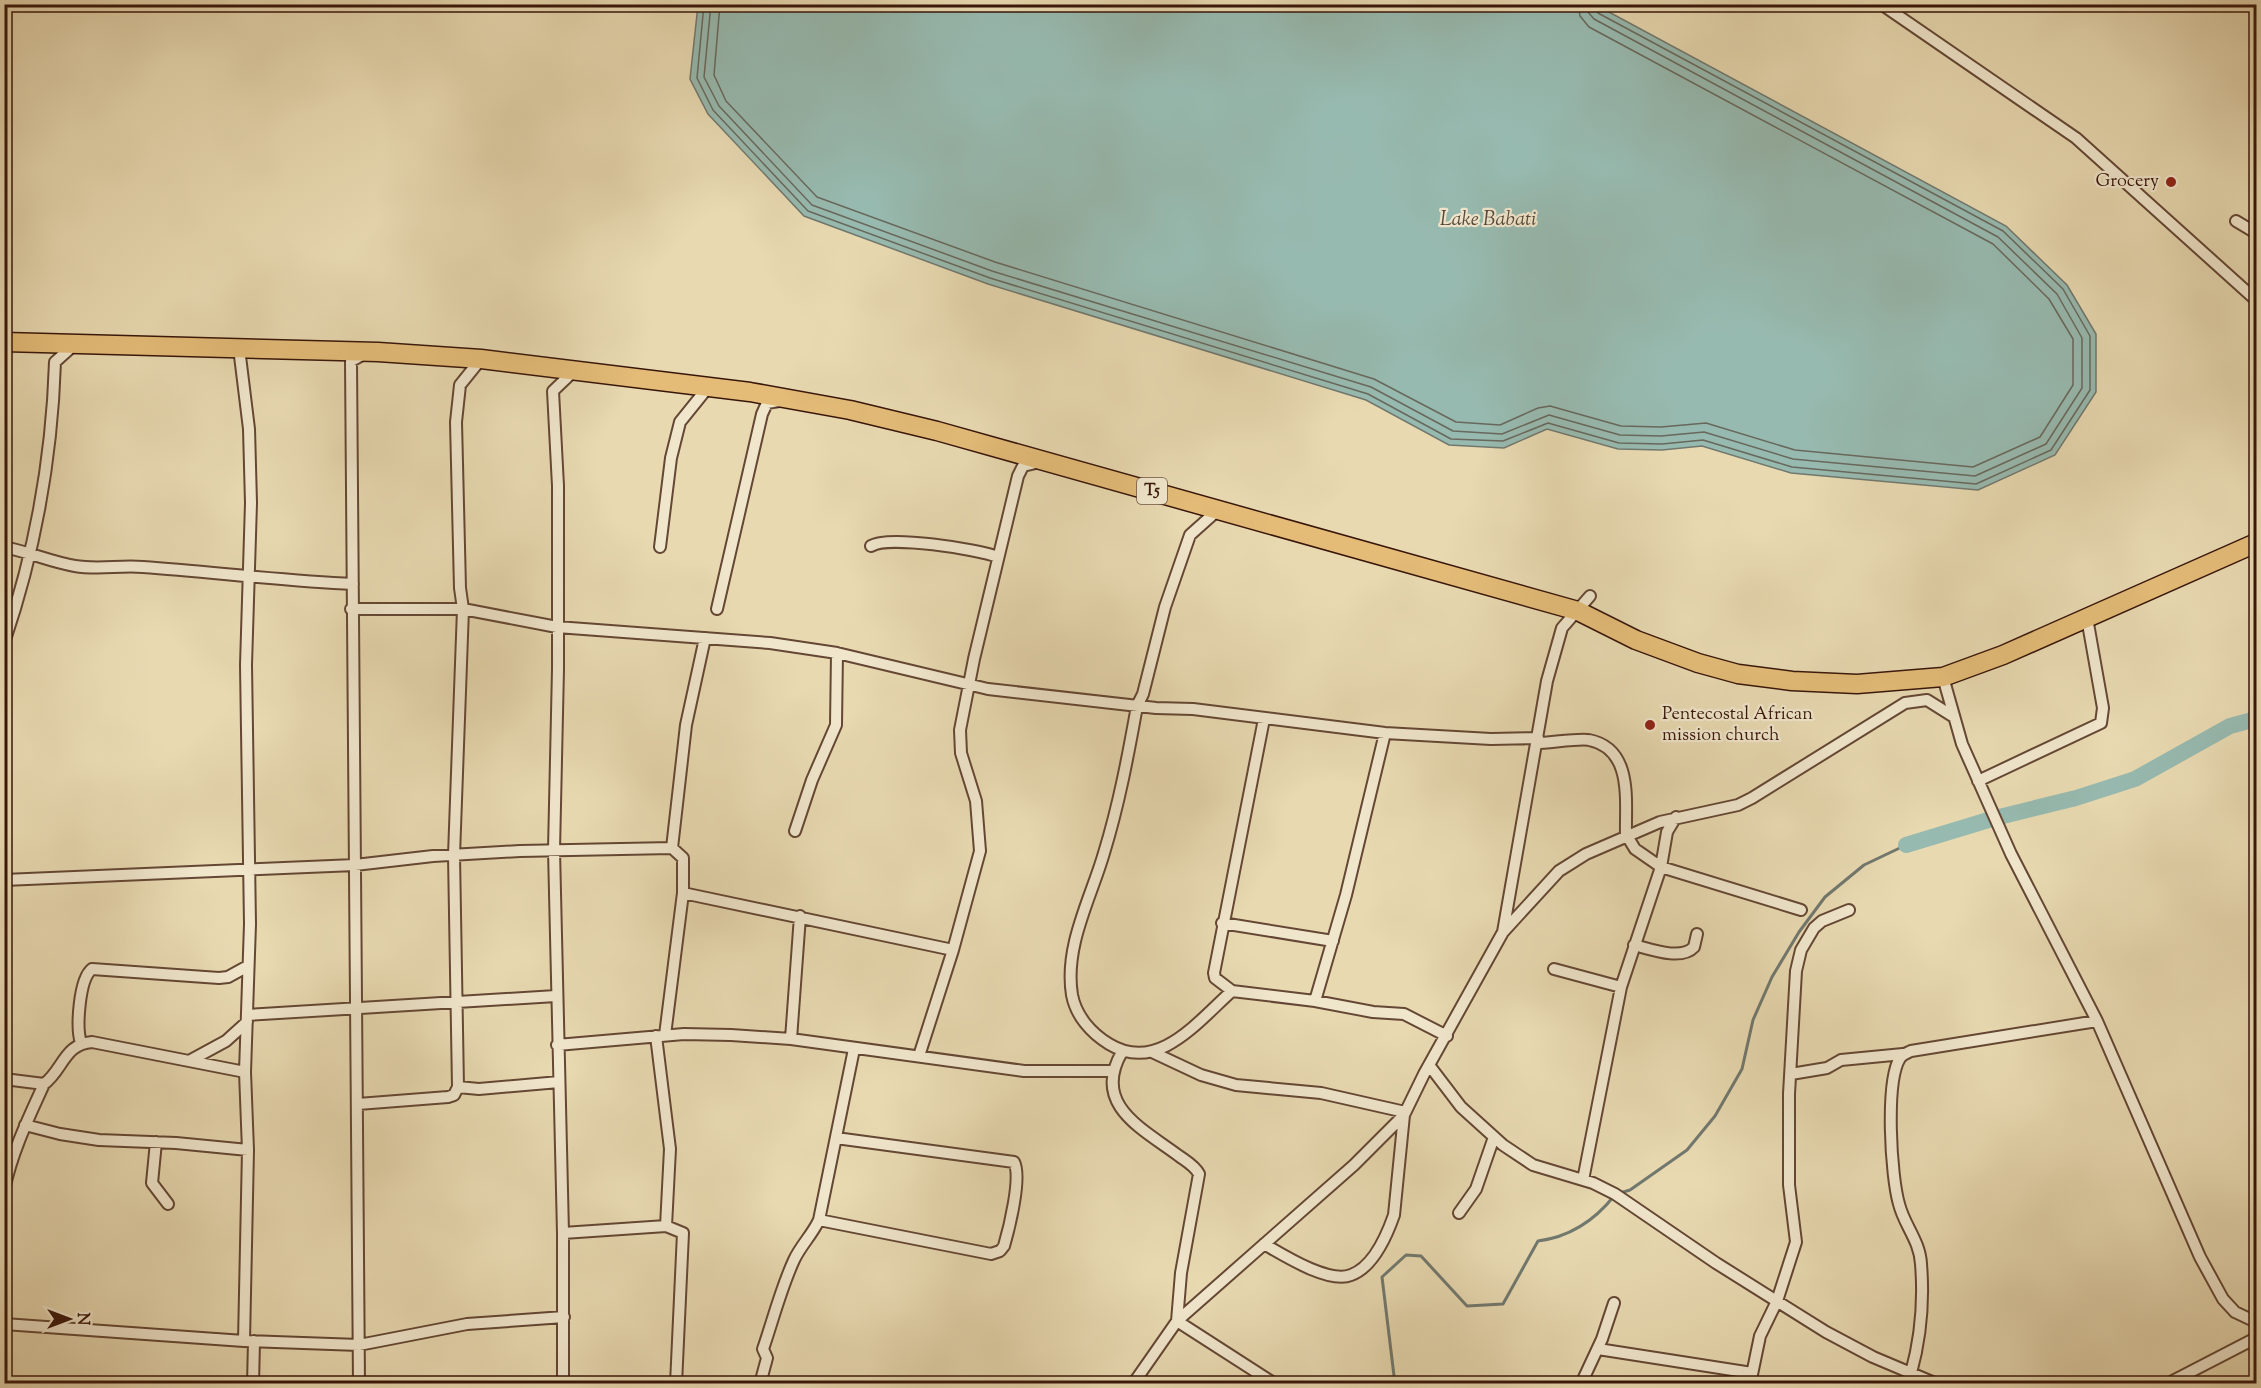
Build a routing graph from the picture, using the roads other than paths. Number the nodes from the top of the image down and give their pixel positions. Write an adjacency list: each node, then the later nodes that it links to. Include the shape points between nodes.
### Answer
1 (1881, 4): 4 (street, via 2076,138)
2 (2236, 221): 3 (street)
3 (2256, 233)
4 (2256, 300)
5 (4, 342): 6 (highway, T5)
6 (75, 344): 7 (highway, T5); 19 (street, via 55,362 53,410)
7 (239, 348): 8 (highway, T5); 21 (street, via 249,429)
8 (367, 352): 9 (highway, T5); 22 (street, via 351,361)
9 (481, 359): 10 (highway, T5); 25 (street, via 460,385 456,422)
10 (576, 370): 11 (highway, T5); 29 (street, via 553,391 558,486)
11 (709, 386): 12 (highway, T5); 18 (street, via 680,422 671,458)
12 (791, 399): 13 (highway, T5, via 850,410); 26 (street, via 767,403 762,414)
13 (1046, 460): 14 (highway, T5); 20 (street, via 1023,466)
14 (1219, 510): 27 (highway, T5); 35 (street, via 1190,536)
15 (2256, 543): 28 (highway, T5)
16 (871, 546): 20 (street, via 891,542 944,545)
17 (4, 547): 19 (street)
18 (660, 547)
19 (32, 552): 21 (street, via 80,567 142,567); 31 (street)
20 (998, 556): 34 (street)
21 (249, 578): 22 (street); 49 (street)
22 (353, 584): 24 (street)
23 (1590, 596): 27 (street)
24 (351, 609): 25 (street); 47 (street)
25 (463, 609): 29 (street); 46 (street)
26 (717, 609)
27 (1578, 611): 33 (highway, T5, via 1636,640 1738,674 1857,684); 39 (street, via 1562,628 1555,650)
28 (2087, 618): 33 (highway, T5); 40 (street, via 2103,708 2101,723)
29 (557, 627): 30 (street); 45 (street)
30 (705, 638): 32 (street); 44 (street, via 686,725)
31 (4, 643)
32 (837, 653): 34 (street); 42 (street, via 836,725)
33 (1943, 677): 36 (street)
34 (969, 686): 35 (street); 60 (street, via 959,741 976,801 980,851)
35 (1137, 706): 37 (street); 77 (street, via 1123,787 1081,920 1073,970 1072,994 1081,1018 1098,1037)
36 (1954, 717): 40 (street); 41 (street, via 1928,700 1905,703 1752,798 1737,805)
37 (1264, 719): 38 (street); 55 (street)
38 (1385, 734): 39 (street); 58 (street)
39 (1537, 740): 43 (street, via 1588,740 1612,752 1623,767); 56 (street)
40 (1978, 781): 70 (street)
41 (1676, 817): 43 (street); 48 (street, via 1667,832)
42 (795, 831)
43 (1626, 836): 48 (street, via 1635,849); 56 (street, via 1559,871)
44 (672, 848): 45 (street); 51 (street, via 682,855)
45 (554, 850): 46 (street); 65 (street)
46 (454, 855): 47 (street); 67 (street)
47 (355, 865): 49 (street); 68 (street)
48 (1661, 867): 52 (street); 59 (street)
49 (248, 869): 50 (street); 61 (street)
50 (4, 880)
51 (683, 893): 54 (street); 72 (street)
52 (1801, 910)
53 (1849, 910): 85 (street, via 1822,921 1801,950 1794,999)
54 (800, 916): 60 (street); 73 (street)
55 (1222, 923): 58 (street); 64 (street, via 1214,973)
56 (1503, 932): 71 (street)
57 (1697, 934): 59 (street, via 1694,947 1685,953)
58 (1333, 941): 66 (street)
59 (1634, 945): 63 (street)
60 (953, 950): 80 (street)
61 (248, 966): 69 (street); 74 (street, via 237,974 219,978 92,969 85,979 78,1021)
62 (1554, 969): 63 (street)
63 (1621, 987): 97 (street)
64 (1232, 991): 66 (street); 78 (street, via 1168,1047)
65 (556, 996): 67 (street); 75 (street)
66 (1315, 1000): 71 (street, via 1350,1009 1404,1014)
67 (455, 1002): 68 (street); 89 (street)
68 (356, 1008): 69 (street); 90 (street)
69 (247, 1018): 81 (street, via 216,1047); 84 (street)
70 (2097, 1021): 79 (street); 109 (street, via 2211,1280 2235,1312)
71 (1447, 1035): 82 (street)
72 (661, 1036): 73 (street); 75 (street); 102 (street, via 670,1149)
73 (791, 1038): 76 (street)
74 (81, 1043): 81 (street); 88 (street, via 66,1054)
75 (557, 1045): 87 (street)
76 (854, 1049): 80 (street); 94 (street)
77 (1122, 1052): 78 (street); 83 (street)
78 (1152, 1052): 91 (street, via 1201,1075 1236,1085 1321,1093)
79 (1904, 1054): 85 (street, via 1841,1060 1827,1068); 115 (street, via 1895,1074 1892,1143 1894,1185 1920,1250 1922,1265 1922,1326)
80 (919, 1056): 83 (street, via 1024,1071)
81 (191, 1060): 84 (street)
82 (1429, 1065): 91 (street); 93 (street, via 1461,1107)
83 (1114, 1071): 108 (street, via 1116,1100 1125,1116 1199,1174 1185,1246)
84 (245, 1072): 96 (street)
85 (1791, 1074): 105 (street, via 1790,1185 1796,1242)
86 (4, 1079): 88 (street)
87 (559, 1082): 89 (street); 103 (street)
88 (44, 1084): 92 (street)
89 (458, 1088): 90 (street, via 448,1097)
90 (358, 1104): 113 (street)
91 (1405, 1114): 104 (street); 104 (street, via 1394,1215 1365,1264 1350,1276 1341,1276 1300,1265)
92 (25, 1125): 95 (street, via 99,1140); 98 (street)
93 (1494, 1137): 97 (street, via 1533,1165); 100 (street, via 1476,1188)
94 (836, 1138): 101 (street); 101 (street, via 1014,1162 1017,1170 1012,1208 1004,1246 992,1254)
95 (156, 1142): 96 (street); 99 (street, via 152,1183)
96 (248, 1150): 112 (street)
97 (1583, 1180): 105 (street, via 1615,1194)
98 (4, 1190)
99 (168, 1204)
100 (1459, 1213)
101 (819, 1220): 123 (street, via 788,1276 763,1349 767,1359)
102 (666, 1226): 103 (street); 122 (street, via 685,1235)
103 (563, 1233): 107 (street)
104 (1264, 1244): 108 (street)
105 (1777, 1301): 115 (street, via 1826,1332); 116 (street, via 1760,1336)
106 (1614, 1303): 114 (street)
107 (564, 1317): 113 (street, via 466,1324); 121 (street)
108 (1177, 1321): 124 (street); 125 (street)
109 (2256, 1322)
110 (4, 1324): 112 (street)
111 (2256, 1338): 117 (street)
112 (249, 1341): 113 (street); 119 (street)
113 (359, 1345): 120 (street)
114 (1598, 1349): 116 (street); 126 (street)
115 (1911, 1373): 118 (street)
116 (1751, 1378)
117 (2181, 1381): 127 (street)
118 (1931, 1382)
119 (253, 1383)
120 (359, 1383)
121 (563, 1383)
122 (676, 1383)
123 (760, 1383)
124 (1133, 1383)
125 (1275, 1383)
126 (1581, 1383)
127 (2166, 1383)

